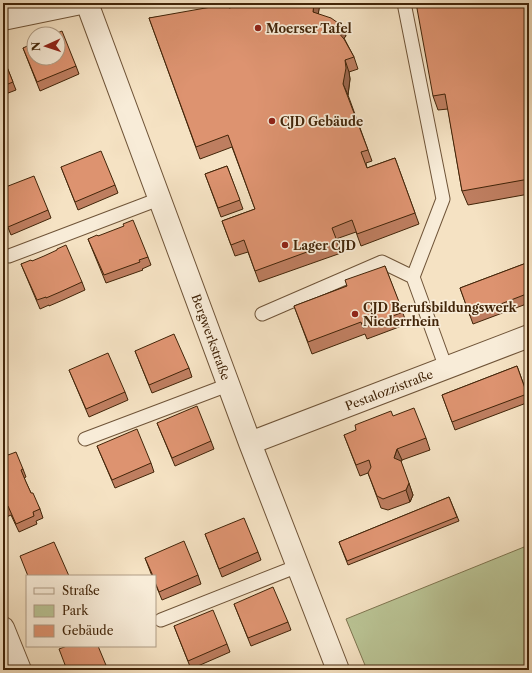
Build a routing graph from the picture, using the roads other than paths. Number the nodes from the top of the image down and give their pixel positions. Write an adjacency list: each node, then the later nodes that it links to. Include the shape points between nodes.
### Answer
1 (81, 3): 4 (street)
2 (87, 3): 5 (street, Bergwerkstraße)
3 (404, 3): 7 (lane, via 443,199)
4 (3, 19)
5 (160, 198): 6 (lane); 11 (street, Bergwerkstraße)
6 (9, 256)
7 (413, 277): 8 (lane, via 382,262); 10 (lane)
8 (262, 314)
9 (529, 336): 10 (street, Pestalozzistraße)
10 (446, 368): 13 (street, Pestalozzistraße)
11 (228, 385): 12 (lane); 13 (street, Bergwerkstraße)
12 (85, 439)
13 (250, 443): 14 (street, Bergwerkstraße)
14 (298, 566): 15 (lane); 18 (street, Bergwerkstraße)
15 (161, 620)
16 (3, 628): 17 (street)
17 (20, 670)
18 (338, 670)

